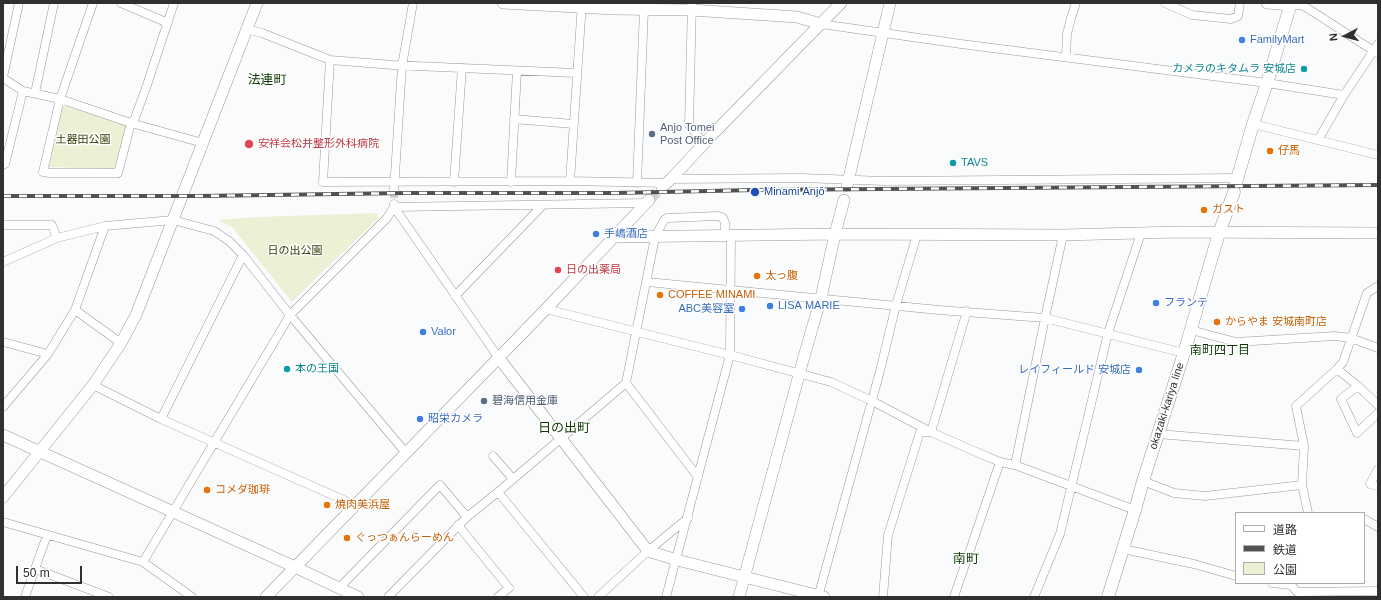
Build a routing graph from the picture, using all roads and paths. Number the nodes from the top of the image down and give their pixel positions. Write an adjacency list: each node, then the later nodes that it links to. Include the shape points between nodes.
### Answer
1 (19, 3): 30 (street)
2 (54, 3): 33 (street)
3 (92, 3): 35 (street)
4 (121, 3): 19 (street)
5 (174, 3): 19 (street)
6 (256, 3): 21 (street)
7 (413, 3): 26 (street)
8 (503, 3): 16 (street)
9 (841, 3): 20 (street)
10 (890, 3): 22 (street)
11 (1076, 3): 24 (street, via 1067,34)
12 (1165, 3): 13 (street, via 1192,15 1231,19 1238,16)
13 (1240, 3)
14 (1267, 3): 15 (street)
15 (1289, 4): 23 (street, via 1307,8); 31 (main road, okazaki-kariya line)
16 (582, 5): 18 (street); 29 (street)
17 (691, 6): 18 (street); 20 (street, via 797,17); 42 (street, via 689,125)
18 (644, 9): 48 (street)
19 (168, 22): 37 (street, via 140,105)
20 (821, 24): 22 (street); 42 (street)
21 (246, 29): 25 (street); 41 (street)
22 (884, 32): 24 (street); 50 (street)
23 (1376, 50): 34 (street)
24 (1066, 57): 31 (street)
25 (330, 60): 26 (street); 52 (street, via 323,182)
26 (402, 66): 27 (street); 52 (street)
27 (462, 68): 28 (street); 46 (street)
28 (517, 71): 29 (street); 36 (street)
29 (576, 73): 38 (street)
30 (3, 77): 32 (street)
31 (1267, 83): 34 (street); 39 (main road, okazaki-kariya line)
32 (23, 91): 33 (street); 44 (street)
33 (34, 94): 35 (street)
34 (1344, 95): 40 (street)
35 (60, 99): 37 (street); 37 (street, via 43,172 118,173)
36 (514, 120): 38 (street); 47 (street)
37 (131, 123): 41 (street)
38 (574, 124): 45 (street)
39 (1253, 124): 40 (street); 51 (main road, okazaki-kariya line)
40 (1318, 140): 43 (street)
41 (203, 143): 57 (street)
42 (704, 143): 49 (street)
43 (1378, 155)
44 (3, 165)
45 (570, 181): 47 (street); 48 (street)
46 (454, 182): 47 (street); 52 (street)
47 (511, 182)
48 (638, 183): 49 (street)
49 (667, 183): 50 (street, via 801,178)
50 (848, 183): 51 (street, via 884,181)
51 (1236, 184): 61 (main road, okazaki-kariya line)
52 (394, 186)
53 (844, 200): 63 (street)
54 (647, 202): 56 (street); 67 (street)
55 (394, 205): 56 (street); 75 (street); 81 (street, via 382,223)
56 (542, 206): 75 (street)
57 (173, 220): 59 (street); 70 (street, via 214,231 229,241); 88 (street, via 136,315)
58 (3, 226): 69 (street, via 52,225)
59 (105, 226): 69 (street); 79 (street)
60 (1141, 233): 61 (street); 65 (street); 85 (street)
61 (1219, 233): 62 (street); 83 (main road, okazaki-kariya line)
62 (1378, 233)
63 (835, 234): 64 (street); 66 (street); 76 (street)
64 (917, 235): 65 (street); 77 (street)
65 (1063, 235): 82 (street)
66 (728, 236): 68 (street); 68 (street, via 723,218 718,216 667,218 660,225); 74 (street)
67 (614, 237): 68 (street); 78 (street)
68 (655, 237): 72 (street)
69 (57, 238): 71 (street)
70 (242, 255): 81 (street); 103 (street)
71 (3, 262)
72 (647, 282): 74 (street); 84 (street)
73 (1378, 286): 86 (street, via 1367,293)
74 (731, 291): 76 (street); 92 (street)
75 (455, 296): 93 (street)
76 (821, 298): 77 (street); 95 (street)
77 (896, 305): 80 (street); 99 (street)
78 (546, 309): 84 (street); 93 (street)
79 (75, 310): 88 (street); 91 (street)
80 (967, 311): 82 (street); 104 (street)
81 (290, 315): 108 (street); 111 (street)
82 (1045, 318): 85 (street); 114 (street)
83 (1191, 330): 86 (street, via 1236,342 1335,336); 90 (main road, okazaki-kariya line)
84 (636, 332): 92 (street); 96 (street)
85 (1108, 333): 90 (street); 119 (street)
86 (1351, 338): 89 (street); 94 (street, via 1343,362)
87 (3, 342): 91 (street)
88 (121, 343): 97 (street)
89 (1378, 348)
90 (1184, 353): 105 (main road, okazaki-kariya line)
91 (48, 354): 101 (street)
92 (730, 355): 95 (street); 116 (street)
93 (498, 357): 107 (street); 111 (street)
94 (1337, 369): 98 (street); 109 (street, via 1296,406)
95 (800, 373): 99 (street, via 831,382); 141 (street)
96 (626, 383): 107 (street); 116 (street)
97 (93, 384): 103 (street); 110 (street)
98 (1358, 386): 100 (street); 102 (street, via 1341,399 1357,433)
99 (872, 401): 104 (street); 159 (street)
100 (1378, 405)
101 (3, 407)
102 (1378, 413)
103 (161, 418): 108 (street)
104 (930, 432): 113 (street); 160 (street, via 920,432 888,535)
105 (1158, 434): 109 (street); 118 (main road, okazaki-kariya line)
106 (3, 436): 110 (street)
107 (560, 438): 117 (street); 136 (street)
108 (215, 442): 124 (street); 126 (street)
109 (1304, 446): 120 (street)
110 (39, 451): 123 (street); 126 (street)
111 (406, 453): 124 (street)
112 (493, 456): 117 (street)
113 (1000, 462): 114 (street); 161 (street)
114 (1015, 465): 119 (street)
115 (1378, 469): 121 (street, via 1370,484)
116 (698, 477): 129 (street)
117 (513, 479): 122 (street)
118 (1143, 481): 120 (street, via 1174,493 1205,496); 125 (main road, okazaki-kariya line)
119 (1071, 486): 125 (street); 162 (street, via 1060,534)
120 (1302, 486): 127 (street)
121 (1378, 486)
122 (498, 492): 128 (street); 155 (street)
123 (3, 497)
124 (355, 505): 139 (street)
125 (1135, 510): 135 (main road, okazaki-kariya line)
126 (172, 512): 138 (street); 139 (street)
127 (1308, 512)
128 (466, 517): 132 (street); 145 (street, via 440,485)
129 (688, 518): 136 (street); 137 (street)
130 (1365, 520): 133 (street)
131 (3, 522): 134 (street)
132 (458, 525): 153 (street); 154 (street, via 509,588)
133 (1378, 527)
134 (47, 535): 138 (street); 140 (street)
135 (1123, 549): 142 (street); 163 (main road, okazaki-kariya line)
136 (648, 551): 137 (street); 156 (street)
137 (677, 560): 141 (street); 157 (street)
138 (143, 562): 150 (street)
139 (295, 567): 145 (street); 151 (street)
140 (35, 569): 148 (street); 149 (street)
141 (745, 576): 158 (street); 159 (street)
142 (1235, 576)
143 (1282, 584): 147 (street, via 1291,585)
144 (1298, 584): 147 (street)
145 (339, 588): 152 (street)
146 (1378, 591): 147 (street)
147 (1296, 594)
148 (25, 597)
149 (109, 597)
150 (192, 597)
151 (266, 597)
152 (358, 597)
153 (388, 597)
154 (498, 597)
155 (584, 597)
156 (598, 597)
157 (666, 597)
158 (739, 597)
159 (820, 597)
160 (883, 597)
161 (954, 597)
162 (1034, 597)
163 (1108, 597)

